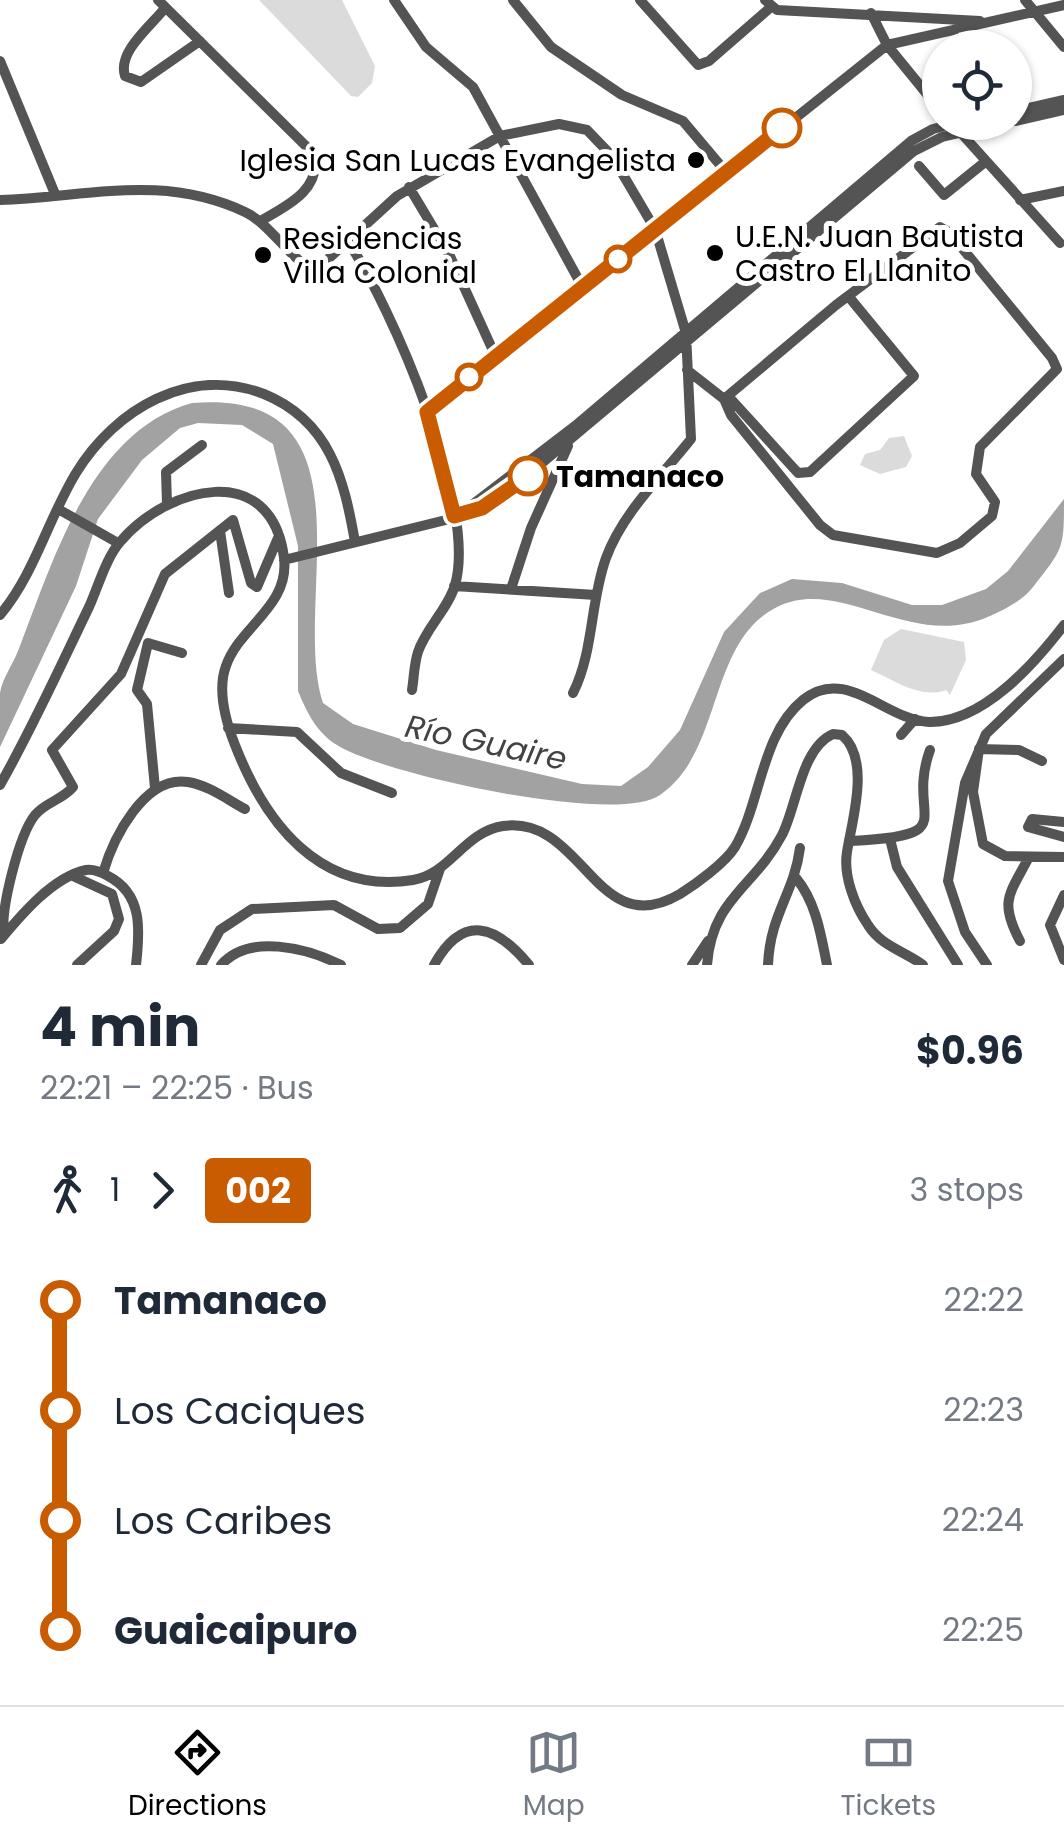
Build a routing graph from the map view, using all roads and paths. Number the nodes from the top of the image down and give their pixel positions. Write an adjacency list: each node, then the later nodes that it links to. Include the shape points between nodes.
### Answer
1 (394, 0): 20 (street, via 426,47 473,87)
2 (513, 0): 25 (street, via 560,54 635,102 682,121)
3 (640, 0): 5 (street, via 694,62 709,61)
4 (1025, 0): 8 (street)
5 (768, 3): 9 (street)
6 (162, 4): 11 (street); 11 (street, via 124,59 128,79 141,82)
7 (1064, 5): 8 (street)
8 (1035, 11): 10 (street); 13 (street)
9 (871, 13): 10 (street); 12 (street)
10 (986, 22): 12 (street)
11 (200, 41): 31 (street, via 315,160 308,187)
12 (886, 45): 15 (street); 25 (street)
13 (1064, 47)
14 (0, 61): 28 (street)
15 (922, 88)
16 (1064, 100): 17 (street)
17 (1032, 107)
18 (1064, 110): 19 (street)
19 (1032, 117)
20 (500, 136): 26 (street); 32 (street, via 559,124 586,130 612,156); 35 (street)
21 (922, 136): 37 (street)
22 (968, 140): 23 (street)
23 (985, 162): 24 (street, via 944,196); 30 (street)
24 (919, 166)
25 (726, 172): 32 (street)
26 (409, 187): 33 (street); 38 (street)
27 (1064, 191): 30 (street)
28 (55, 194): 29 (street); 31 (street, via 176,189)
29 (0, 200)
30 (1020, 200): 34 (street)
31 (262, 220): 33 (street, via 316,270)
32 (655, 229): 35 (street); 37 (street)
33 (347, 240): 41 (street, via 403,341)
34 (1060, 243)
35 (582, 286): 38 (street)
36 (849, 297): 40 (street); 40 (street, via 914,376 810,472 798,473); 40 (street, via 940,227 1052,358 1057,370 980,447 976,474 996,510 960,544 927,553 827,532 731,416)
37 (686, 339): 39 (street); 43 (street); 46 (street)
38 (496, 355): 41 (street)
39 (688, 370): 40 (street); 55 (street, via 691,439 621,527)
40 (726, 398)
41 (427, 412): 46 (street)
42 (202, 445): 44 (street, via 166,472)
43 (569, 445): 46 (street, via 504,494); 53 (street)
44 (167, 504): 48 (street, via 204,491 230,492 266,513); 49 (street)
45 (58, 509): 49 (street); 50 (street, via 76,473 122,420 183,388 224,385 283,403 315,428 338,467); 56 (street)
46 (454, 516): 50 (street); 52 (street)
47 (220, 530): 48 (street, via 233,520 257,586); 54 (street); 85 (street, via 164,574 121,674 55,744 53,756 72,787 44,806 24,836 3,907)
48 (278, 538): 51 (street)
49 (114, 541): 68 (street)
50 (355, 542): 51 (street)
51 (284, 560): 63 (street, via 273,602 230,654 223,674)
52 (454, 586): 53 (street); 60 (street, via 418,652)
53 (511, 589): 55 (street)
54 (229, 594)
55 (596, 595): 61 (street, via 582,674)
56 (0, 615)
57 (1064, 625): 62 (street, via 971,712 942,721)
58 (182, 653): 69 (street, via 148,643 142,651 137,690 147,704)
59 (1064, 658): 65 (street, via 990,729)
60 (412, 690)
61 (572, 692)
62 (916, 719): 64 (street); 79 (street, via 840,688 802,701 781,730 735,846 667,900 620,902 566,846 542,831 508,825 468,841)
63 (228, 728): 70 (street, via 297,732 341,773); 79 (street, via 250,784 286,838 308,856 383,880 416,880)
64 (901, 735)
65 (979, 748): 67 (street, via 1019,750); 78 (street, via 973,792 983,844 998,854); 103 (street, via 965,783 948,880 965,932)
66 (930, 750): 74 (street, via 923,822 907,838)
67 (1042, 761)
68 (0, 785)
69 (155, 788): 71 (street, via 188,782); 80 (street, via 112,841)
70 (392, 793)
71 (246, 810)
72 (1064, 822): 73 (street, via 1032,818 1028,827)
73 (1064, 837)
74 (890, 839): 75 (street); 102 (street, via 897,867)
75 (851, 841): 84 (street, via 860,803 852,747 833,734 814,749 767,861 722,907); 101 (street, via 849,878 868,927)
76 (800, 848): 82 (street)
77 (1064, 856): 78 (street)
78 (1029, 858): 86 (street, via 1007,908)
79 (441, 868): 91 (street, via 428,904 400,928 378,929 334,905 252,908 220,930)
80 (103, 873): 81 (street, via 88,869); 90 (street, via 133,898 139,920)
81 (72, 876): 85 (street); 89 (street, via 112,894 119,919)
82 (796, 878): 99 (street, via 769,932); 100 (street, via 822,934)
83 (1064, 895): 88 (street, via 1050,925)
84 (717, 927): 97 (street); 98 (street)
85 (2, 937)
86 (1020, 941)
87 (238, 951): 92 (street); 93 (street); 94 (street, via 296,950)
88 (1064, 960)
89 (77, 965)
90 (136, 965)
91 (201, 965)
92 (221, 965)
93 (236, 965)
94 (341, 965)
95 (434, 965): 96 (street, via 460,934 484,930 500,934)
96 (530, 965)
97 (692, 965)
98 (708, 965)
99 (768, 965)
100 (828, 965)
101 (923, 965)
102 (958, 965)
103 (987, 965)

